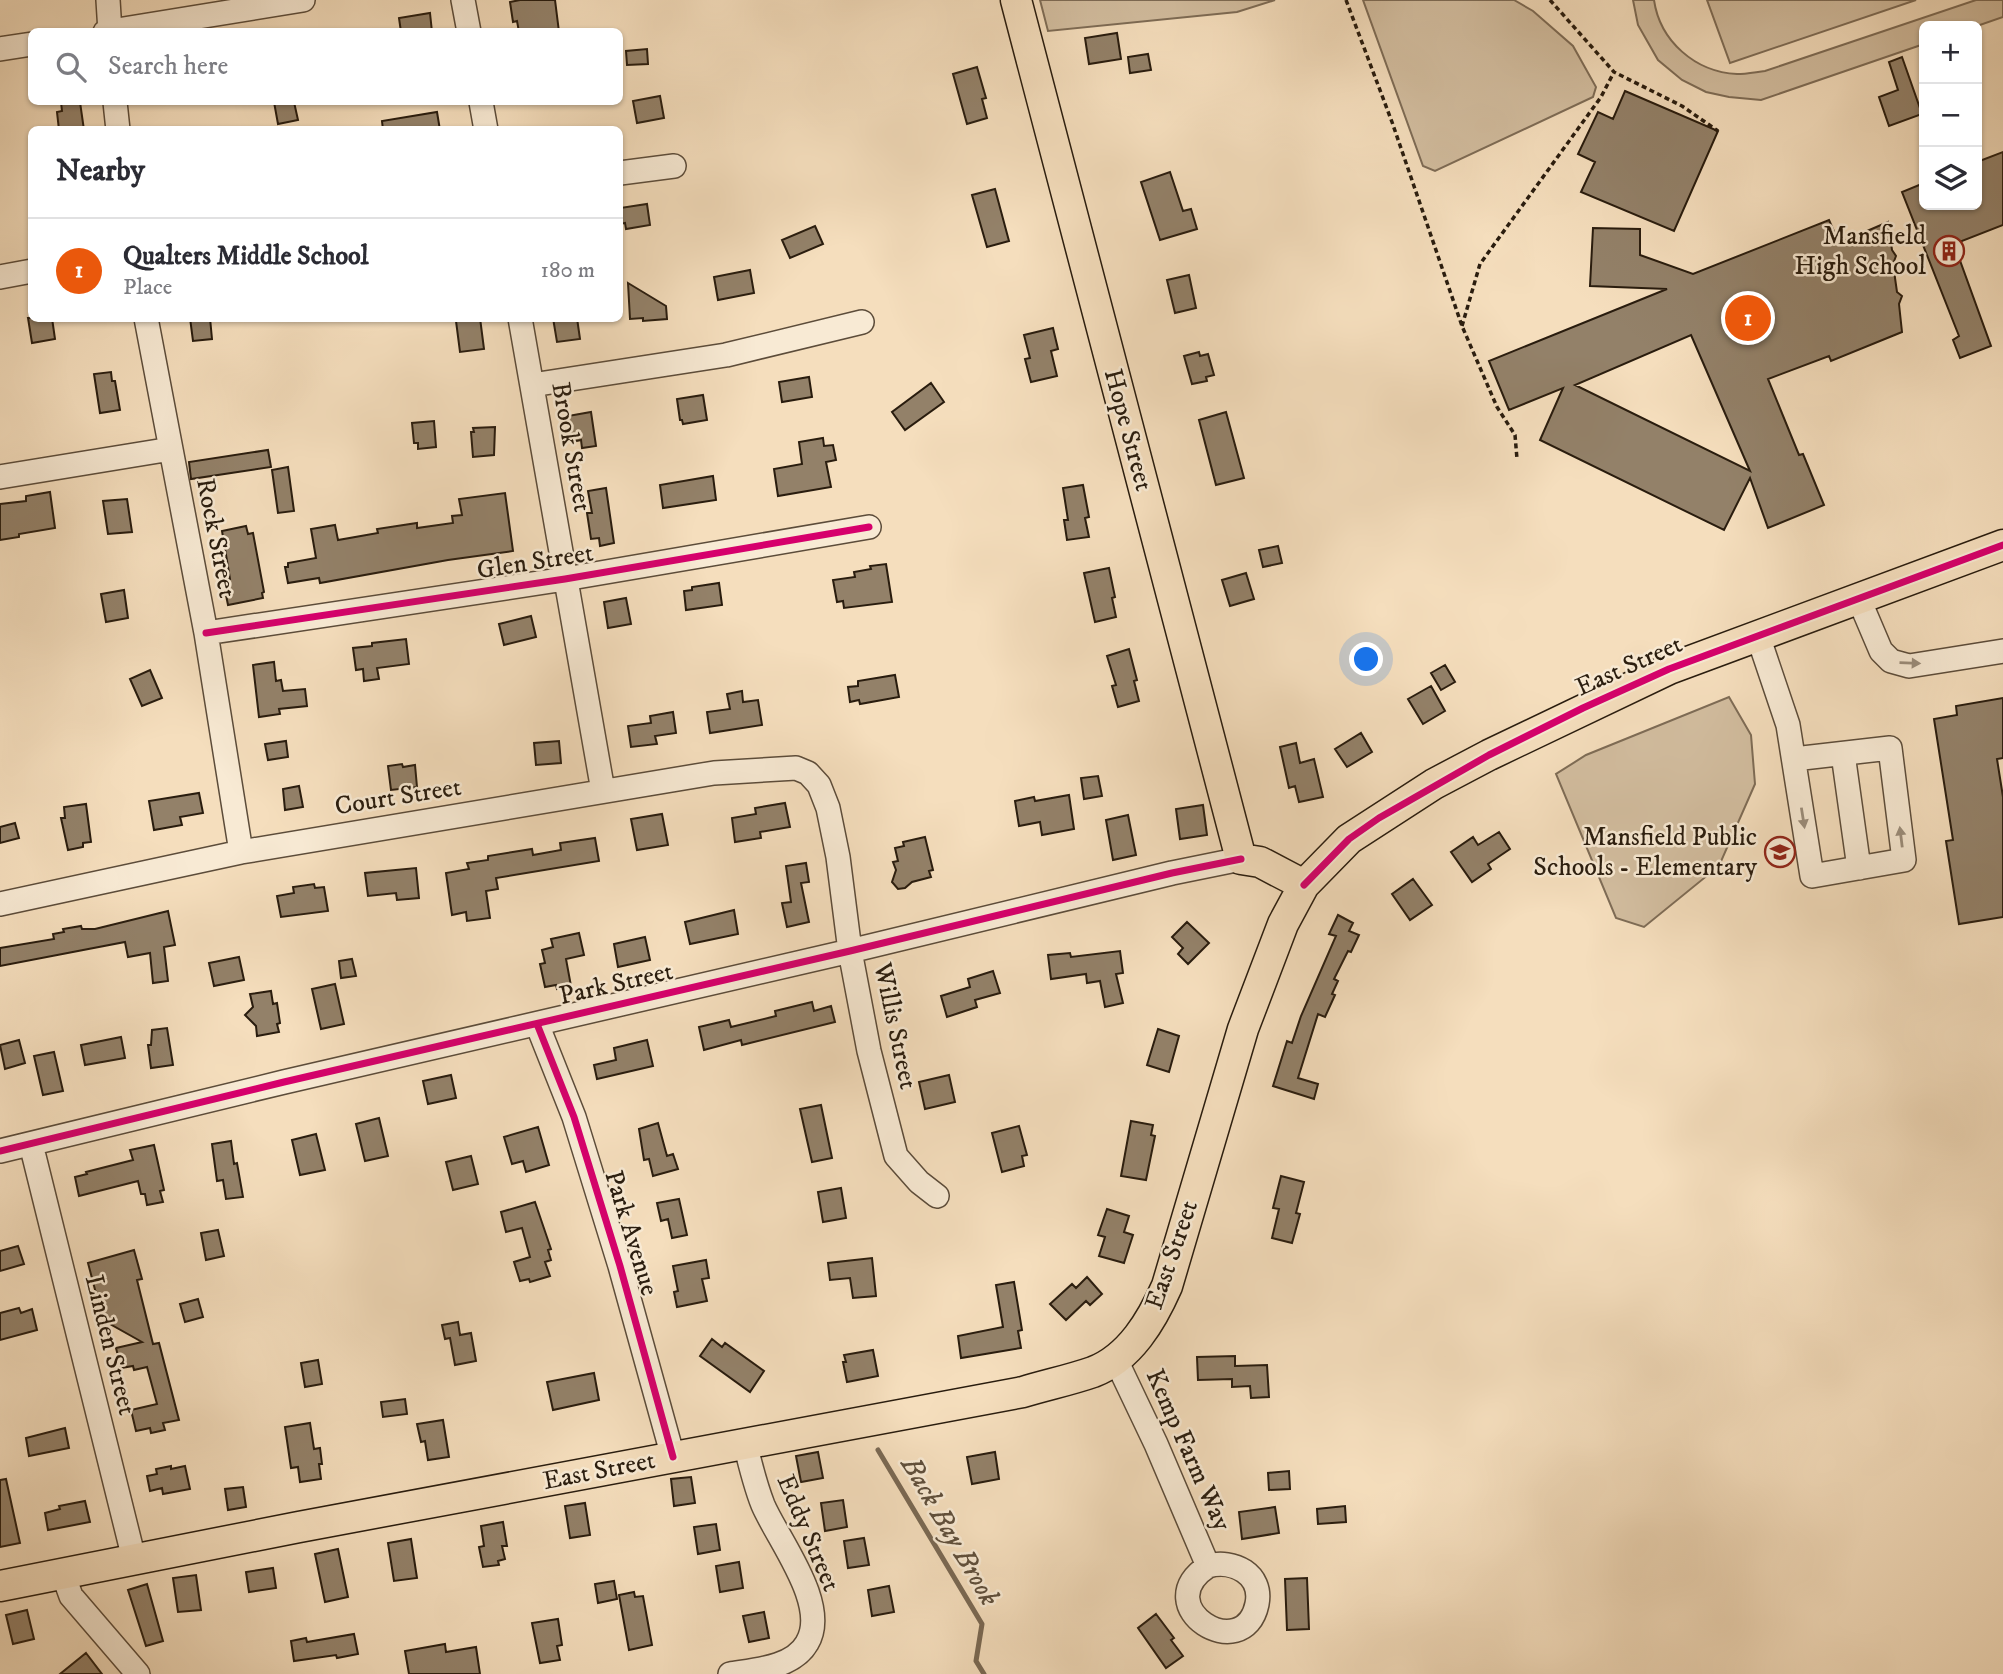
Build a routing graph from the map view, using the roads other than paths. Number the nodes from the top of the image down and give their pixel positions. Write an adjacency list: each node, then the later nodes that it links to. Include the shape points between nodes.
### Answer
1 (108, 0): 5 (street)
2 (303, 0): 6 (street)
3 (463, 0): 7 (street)
4 (1017, 0): 36 (main road, Hope Street)
5 (110, 28)
6 (129, 28)
7 (468, 28)
8 (28, 45): 9 (street)
9 (0, 49)
10 (115, 105): 12 (street)
11 (482, 105): 13 (street)
12 (118, 126)
13 (485, 126)
14 (674, 166): 15 (street)
15 (623, 173)
16 (28, 272): 17 (street)
17 (0, 277)
18 (147, 322): 22 (street, Rock Street)
19 (521, 322): 21 (street, Brook Street)
20 (862, 322): 21 (street, via 726,355)
21 (531, 385): 26 (street, Brook Street)
22 (171, 449): 23 (street); 28 (street, Rock Street)
23 (0, 477)
24 (869, 527): 26 (street, Glen Street)
25 (2003, 545): 27 (main road, East Street)
26 (565, 579): 28 (street, Glen Street); 34 (street, Brook Street)
27 (1858, 597): 29 (main road, East Street); 30 (street, one-way to 30, via 1881,651 1891,661 1909,666)
28 (206, 633): 35 (street, Rock Street)
29 (1758, 636): 32 (street, via 1788,725); 38 (main road, East Street, via 1595,703 1434,785 1349,839)
30 (2003, 651)
31 (1843, 754): 32 (street); 37 (street); 37 (street, one-way to 31, via 1904,860 1890,748)
32 (1794, 760): 37 (street, one-way to 37, via 1812,876)
33 (807, 773): 34 (street, Court Street, via 796,768 714,773); 40 (street, Willis Street, via 819,785 828,808)
34 (603, 791): 35 (street, Court Street)
35 (242, 852): 39 (street, Court Street)
36 (1241, 859): 38 (main road, Park Street, via 1260,862); 40 (street, Park Street)
37 (1859, 868)
38 (1304, 885): 45 (main road, East Street, via 1283,923 1243,1029 1167,1286 1142,1332)
39 (0, 904)
40 (850, 951): 41 (street, Park Street); 44 (street, Willis Street, via 869,1051 897,1156)
41 (537, 1024): 42 (street, Park Street); 47 (street, Park Avenue, via 574,1117)
42 (31, 1144): 43 (street, Park Street); 48 (street, Linden Street)
43 (0, 1151)
44 (937, 1196)
45 (1115, 1358): 46 (main road, East Street, via 1096,1371 1023,1392); 49 (street, Kemp Farm Way)
46 (745, 1443): 47 (main road, East Street); 53 (street, Eddy Street, via 764,1505 809,1593 813,1625 808,1643 786,1662)
47 (673, 1457): 48 (main road, East Street)
48 (134, 1559): 50 (main road, East Street)
49 (1208, 1566)
50 (63, 1574): 51 (main road, East Street); 52 (street, via 71,1596)
51 (0, 1586)
52 (138, 1674)
53 (730, 1674)

